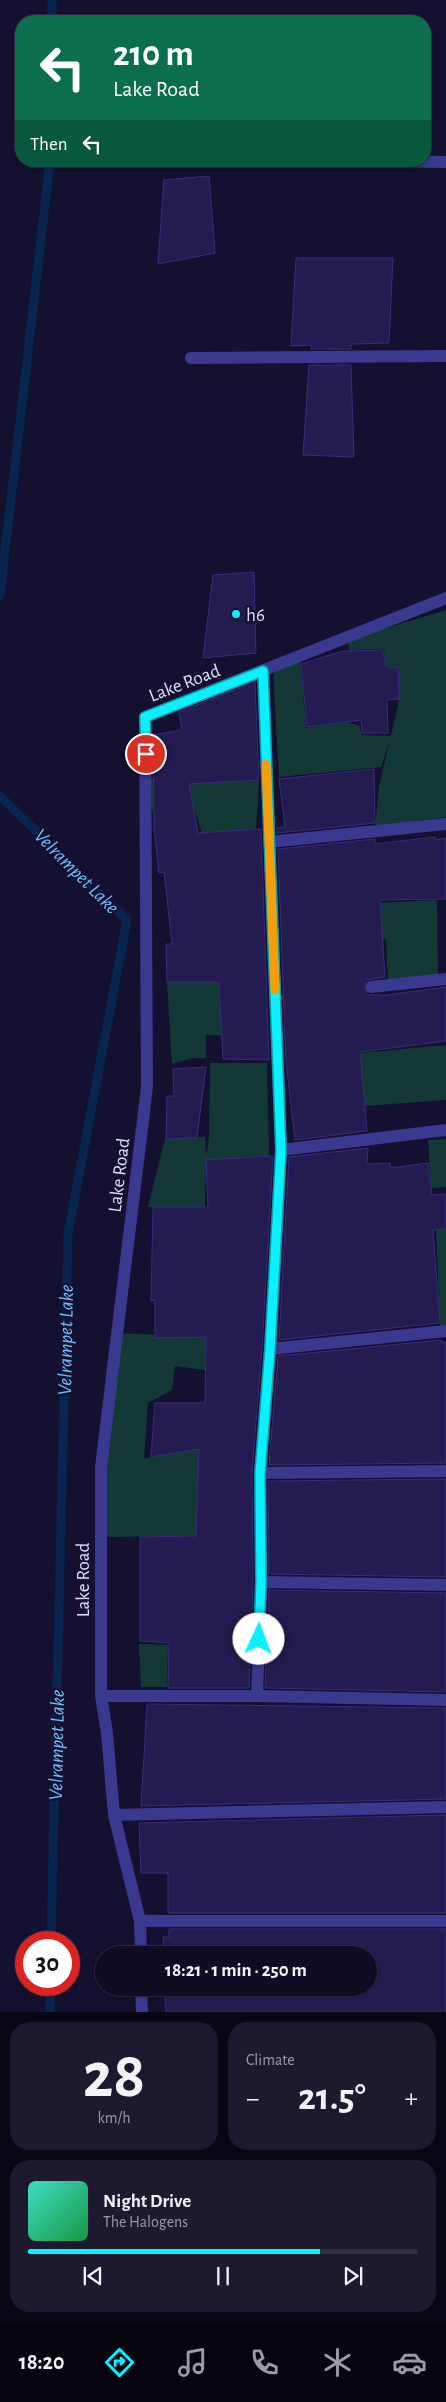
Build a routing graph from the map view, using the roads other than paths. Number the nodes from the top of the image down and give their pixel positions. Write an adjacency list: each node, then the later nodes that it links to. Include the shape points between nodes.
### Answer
1 (431, 162): 2 (street)
2 (446, 162)
3 (446, 356): 4 (street)
4 (191, 358)
5 (446, 598): 6 (street, Lake Road)
6 (263, 671): 8 (street); 19 (street, Lake Road, via 145,717 147,1088 101,1467)
7 (446, 824): 8 (street)
8 (269, 842): 12 (street)
9 (446, 979): 10 (street)
10 (371, 987)
11 (446, 1130): 12 (street)
12 (281, 1150): 14 (street)
13 (446, 1331): 14 (street)
14 (270, 1349): 16 (street)
15 (446, 1471): 16 (street)
16 (260, 1473): 17 (street)
17 (261, 1582): 18 (street); 20 (street)
18 (446, 1585)
19 (101, 1696): 20 (street); 23 (street, Lake Road)
20 (257, 1696): 21 (street)
21 (446, 1700)
22 (446, 1807): 23 (street)
23 (114, 1815): 24 (street, Lake Road)
24 (140, 1921): 25 (street); 26 (street, Lake Road)
25 (446, 1921)
26 (141, 1946)
27 (141, 1996): 28 (street)
28 (142, 2012)

